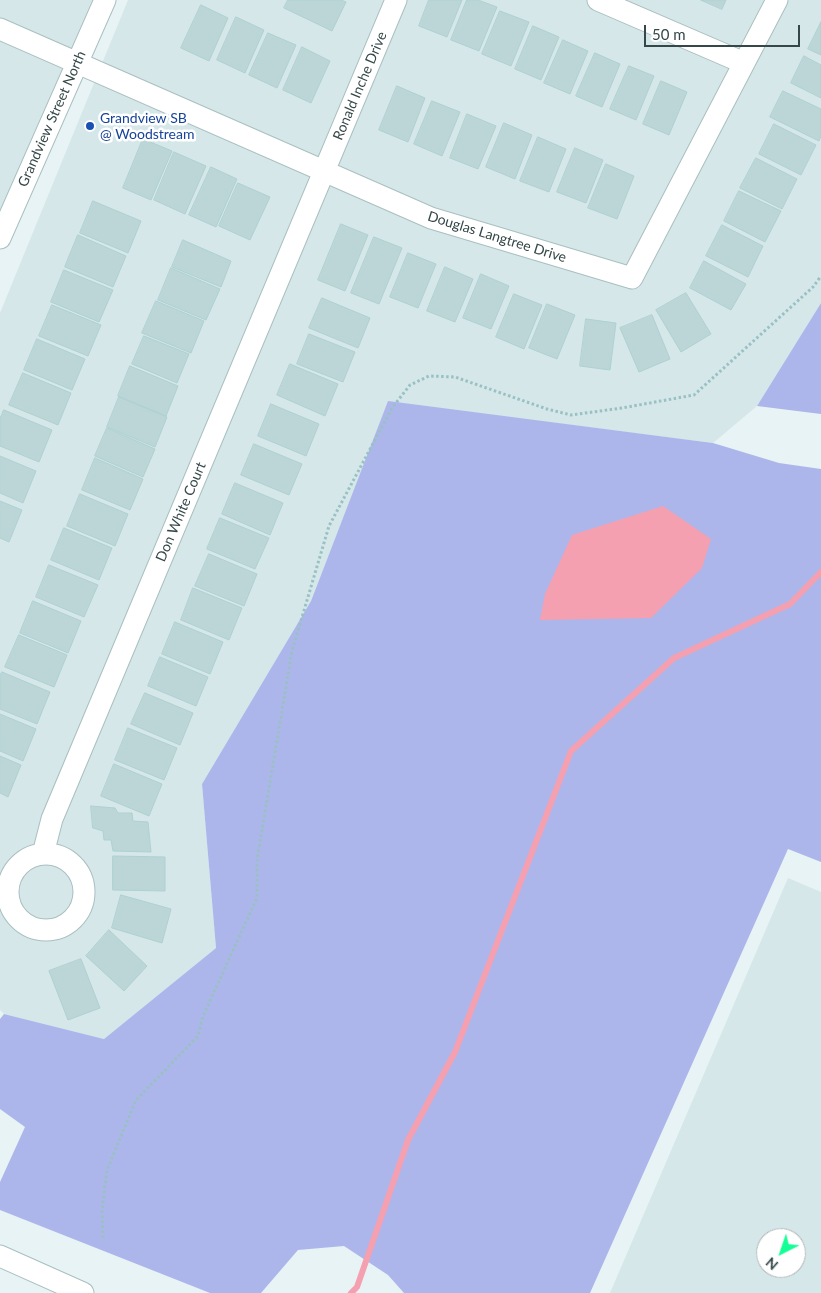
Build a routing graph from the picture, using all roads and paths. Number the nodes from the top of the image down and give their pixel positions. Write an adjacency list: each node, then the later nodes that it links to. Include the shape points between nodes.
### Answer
1 (105, 0): 6 (street, Grandview Street North)
2 (396, 0): 8 (street, Ronald Inche Drive)
3 (598, 0): 7 (street)
4 (777, 0): 7 (street, Douglas Langtree Drive)
5 (0, 29): 6 (street, Douglas Langtree Drive)
6 (77, 63): 8 (street, Douglas Langtree Drive); 9 (street, Grandview Street North)
7 (744, 63): 8 (street, Douglas Langtree Drive, via 632,278 431,218)
8 (324, 171): 11 (street, Don White Court, via 55,810)
9 (0, 238)
10 (821, 276): 13 (path, via 813,287 694,395 571,415 455,377 430,376 410,385 392,408 329,526 292,651 257,860 257,898 203,1016 198,1036 136,1100 106,1170)
11 (43, 854): 12 (street, via 20,864 12,874); 12 (street, via 67,860 82,879 82,904 76,915 56,929 43,930 20,920)
12 (5, 901)
13 (103, 1238)
14 (0, 1256): 15 (street)
15 (83, 1293)

